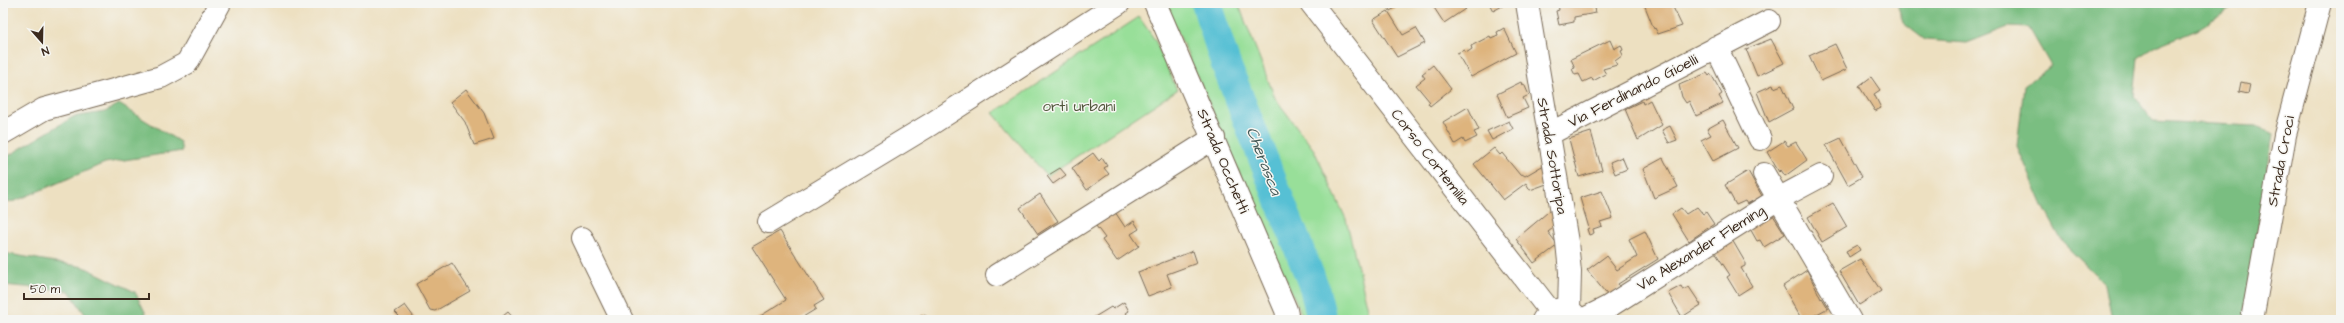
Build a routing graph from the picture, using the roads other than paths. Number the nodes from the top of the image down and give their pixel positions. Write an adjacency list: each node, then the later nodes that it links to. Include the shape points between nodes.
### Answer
1 (220, 3): 9 (street, via 186,63 161,77 44,109)
2 (1119, 3): 16 (street, via 931,124)
3 (1155, 3): 11 (street, Strada Occhetti)
4 (1311, 3): 19 (street, Corso Cortemilia)
5 (1527, 3): 10 (street, Strada Sottoripa)
6 (2320, 3): 23 (street, Strada Croci, via 2285,135)
7 (1769, 21): 8 (street, Via Ferdinando Gioelli)
8 (1716, 47): 10 (street, Via Ferdinando Gioelli); 12 (street, Via Ferdinando Gioelli)
9 (3, 133)
10 (1549, 134): 19 (street, Strada Sottoripa, via 1570,272)
11 (1214, 138): 18 (street); 21 (street, Strada Occhetti)
12 (1760, 139)
13 (1764, 174): 15 (street)
14 (1821, 176): 15 (street, Via Alexander Fleming)
15 (1778, 199): 19 (street, Via Alexander Fleming, via 1608,307); 22 (street)
16 (769, 222)
17 (582, 238): 20 (street)
18 (997, 276)
19 (1564, 316)
20 (622, 320)
21 (1288, 320)
22 (1850, 320)
23 (2252, 320)

